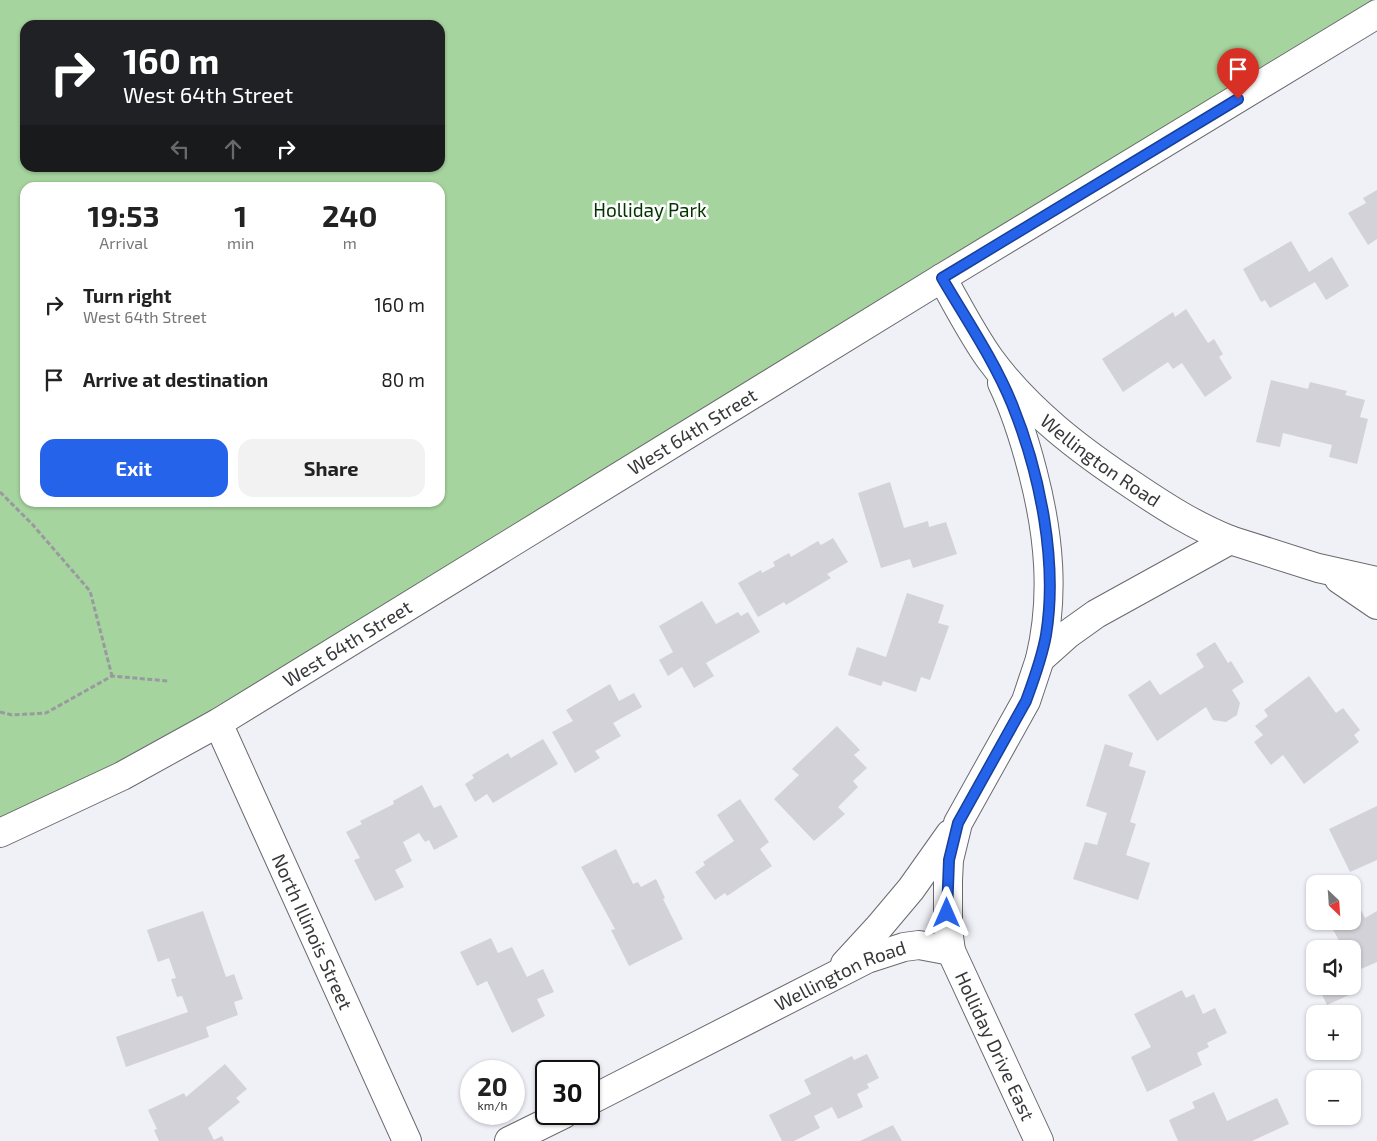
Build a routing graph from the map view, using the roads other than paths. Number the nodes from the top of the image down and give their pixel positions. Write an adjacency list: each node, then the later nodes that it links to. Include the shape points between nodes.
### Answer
1 (1377, 14): 2 (street, West 64th Street)
2 (942, 278): 3 (street, Wellington Road); 9 (street, West 64th Street)
3 (989, 358): 4 (street, Wellington Road, via 1052,426 1108,469 1187,519); 8 (street, Wellington Road, via 1012,404 1042,510 1050,582 1046,635)
4 (1230, 540): 5 (street, Wellington Road); 8 (street, Wellington Road, via 1096,614)
5 (1318, 568): 6 (street, Wellington Road); 7 (street)
6 (1377, 581)
7 (1377, 605)
8 (1040, 659): 10 (street, Wellington Road, via 1026,701)
9 (218, 723): 11 (street, West 64th Street, via 122,776); 16 (street, North Illinois Street)
10 (958, 823): 12 (street, Wellington Road, via 949,860 948,929); 13 (street, via 879,928 844,964)
11 (0, 833)
12 (951, 951): 13 (street, Wellington Road, via 918,945 904,947 867,959); 18 (street, Holliday Drive East)
13 (817, 984): 14 (street, Wellington Road)
14 (600, 1095)
15 (542, 1125): 17 (street)
16 (407, 1141)
17 (509, 1141)
18 (1039, 1141)

